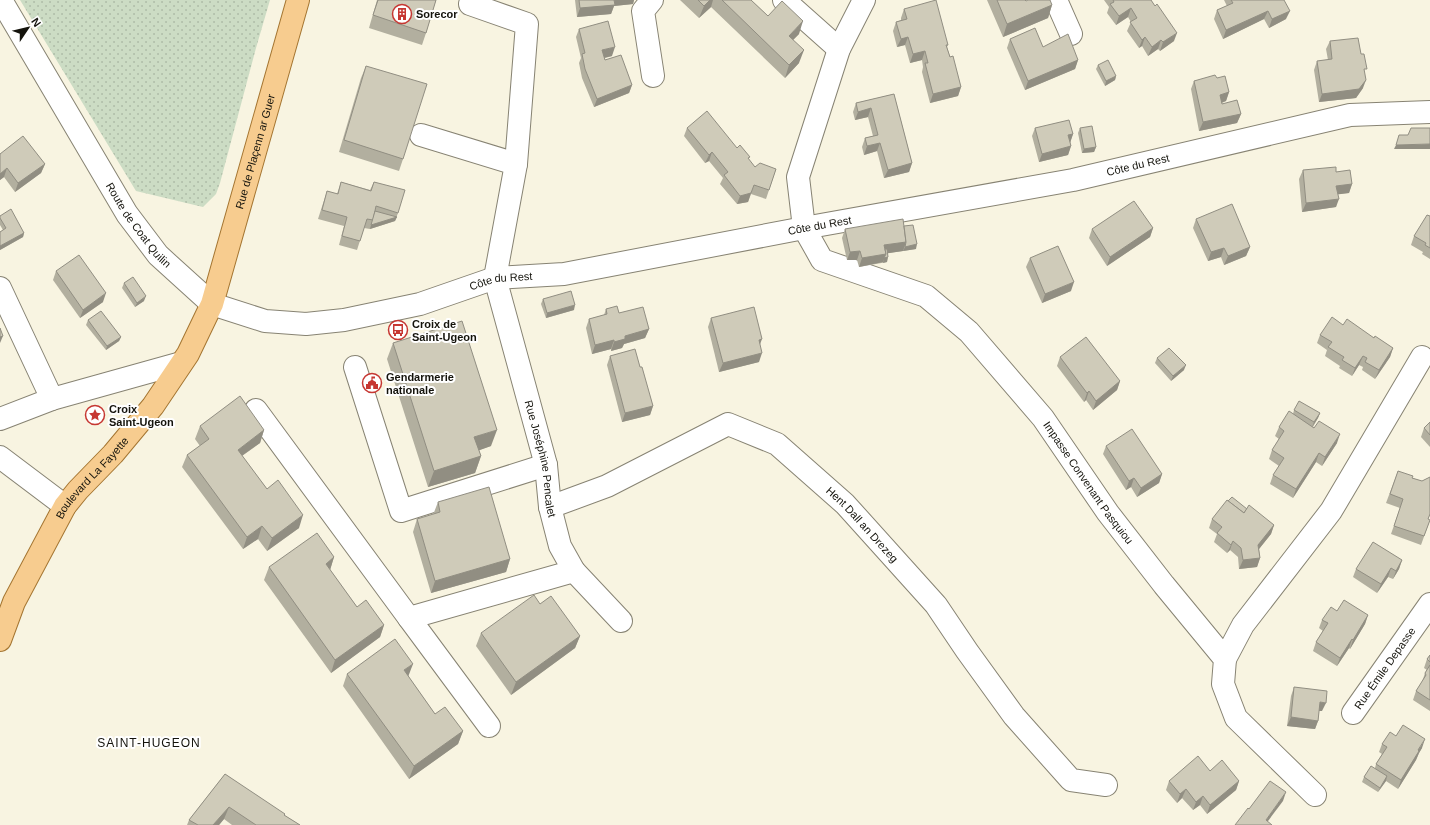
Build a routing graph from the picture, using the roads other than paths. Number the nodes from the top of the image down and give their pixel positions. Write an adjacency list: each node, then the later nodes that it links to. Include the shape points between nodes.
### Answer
1 (1, 0): 17 (street, Route de Coat Quilin, via 127,214 158,255)
2 (298, 0): 17 (main road, Rue de Plaçenn ar Guer)
3 (652, 0): 10 (street, via 643,11)
4 (784, 0): 9 (street)
5 (864, 0): 9 (street)
6 (1056, 0): 8 (street)
7 (470, 4): 13 (street, via 527,24)
8 (1071, 34)
9 (839, 49): 14 (street, via 798,176)
10 (653, 76)
11 (1430, 112): 14 (street, Côte du Rest, via 1350,115 1073,180)
12 (421, 134): 13 (street)
13 (516, 164): 15 (street)
14 (804, 228): 15 (street, Côte du Rest, via 564,274); 33 (street, Impasse Convenant Pasquiou, via 822,260 926,296 969,332 1043,418 1108,513)
15 (495, 278): 17 (street, Côte du Rest, via 420,304 344,320 306,324 265,321); 25 (street, Rue Joséphine Pencalet)
16 (0, 288): 21 (street)
17 (212, 304): 19 (main road, Boulevard La Fayette, via 188,354)
18 (1422, 357): 33 (street, via 1331,511 1243,625)
19 (181, 363): 21 (street); 26 (main road, Boulevard La Fayette, via 153,406)
20 (355, 367): 25 (street, via 401,511)
21 (52, 399): 23 (street)
22 (256, 410): 30 (street)
23 (0, 419)
24 (0, 457): 26 (street)
25 (546, 465): 27 (street, Rue Joséphine Pencalet)
26 (65, 506): 32 (main road, Boulevard La Fayette, via 14,602)
27 (550, 507): 28 (street, Rue Joséphine Pencalet, via 560,546); 36 (street, Hent Dall an Drezeg, via 607,486 728,424 776,444 845,504 936,605 1014,716 1072,780)
28 (574, 571): 30 (street); 31 (street, Rue Joséphine Pencalet)
29 (1430, 604): 34 (street, Rue Émile Depasse)
30 (409, 618): 35 (street)
31 (621, 621)
32 (0, 640)
33 (1225, 659): 37 (street, via 1223,684 1236,718)
34 (1353, 713)
35 (489, 726)
36 (1106, 786)
37 (1315, 795)

